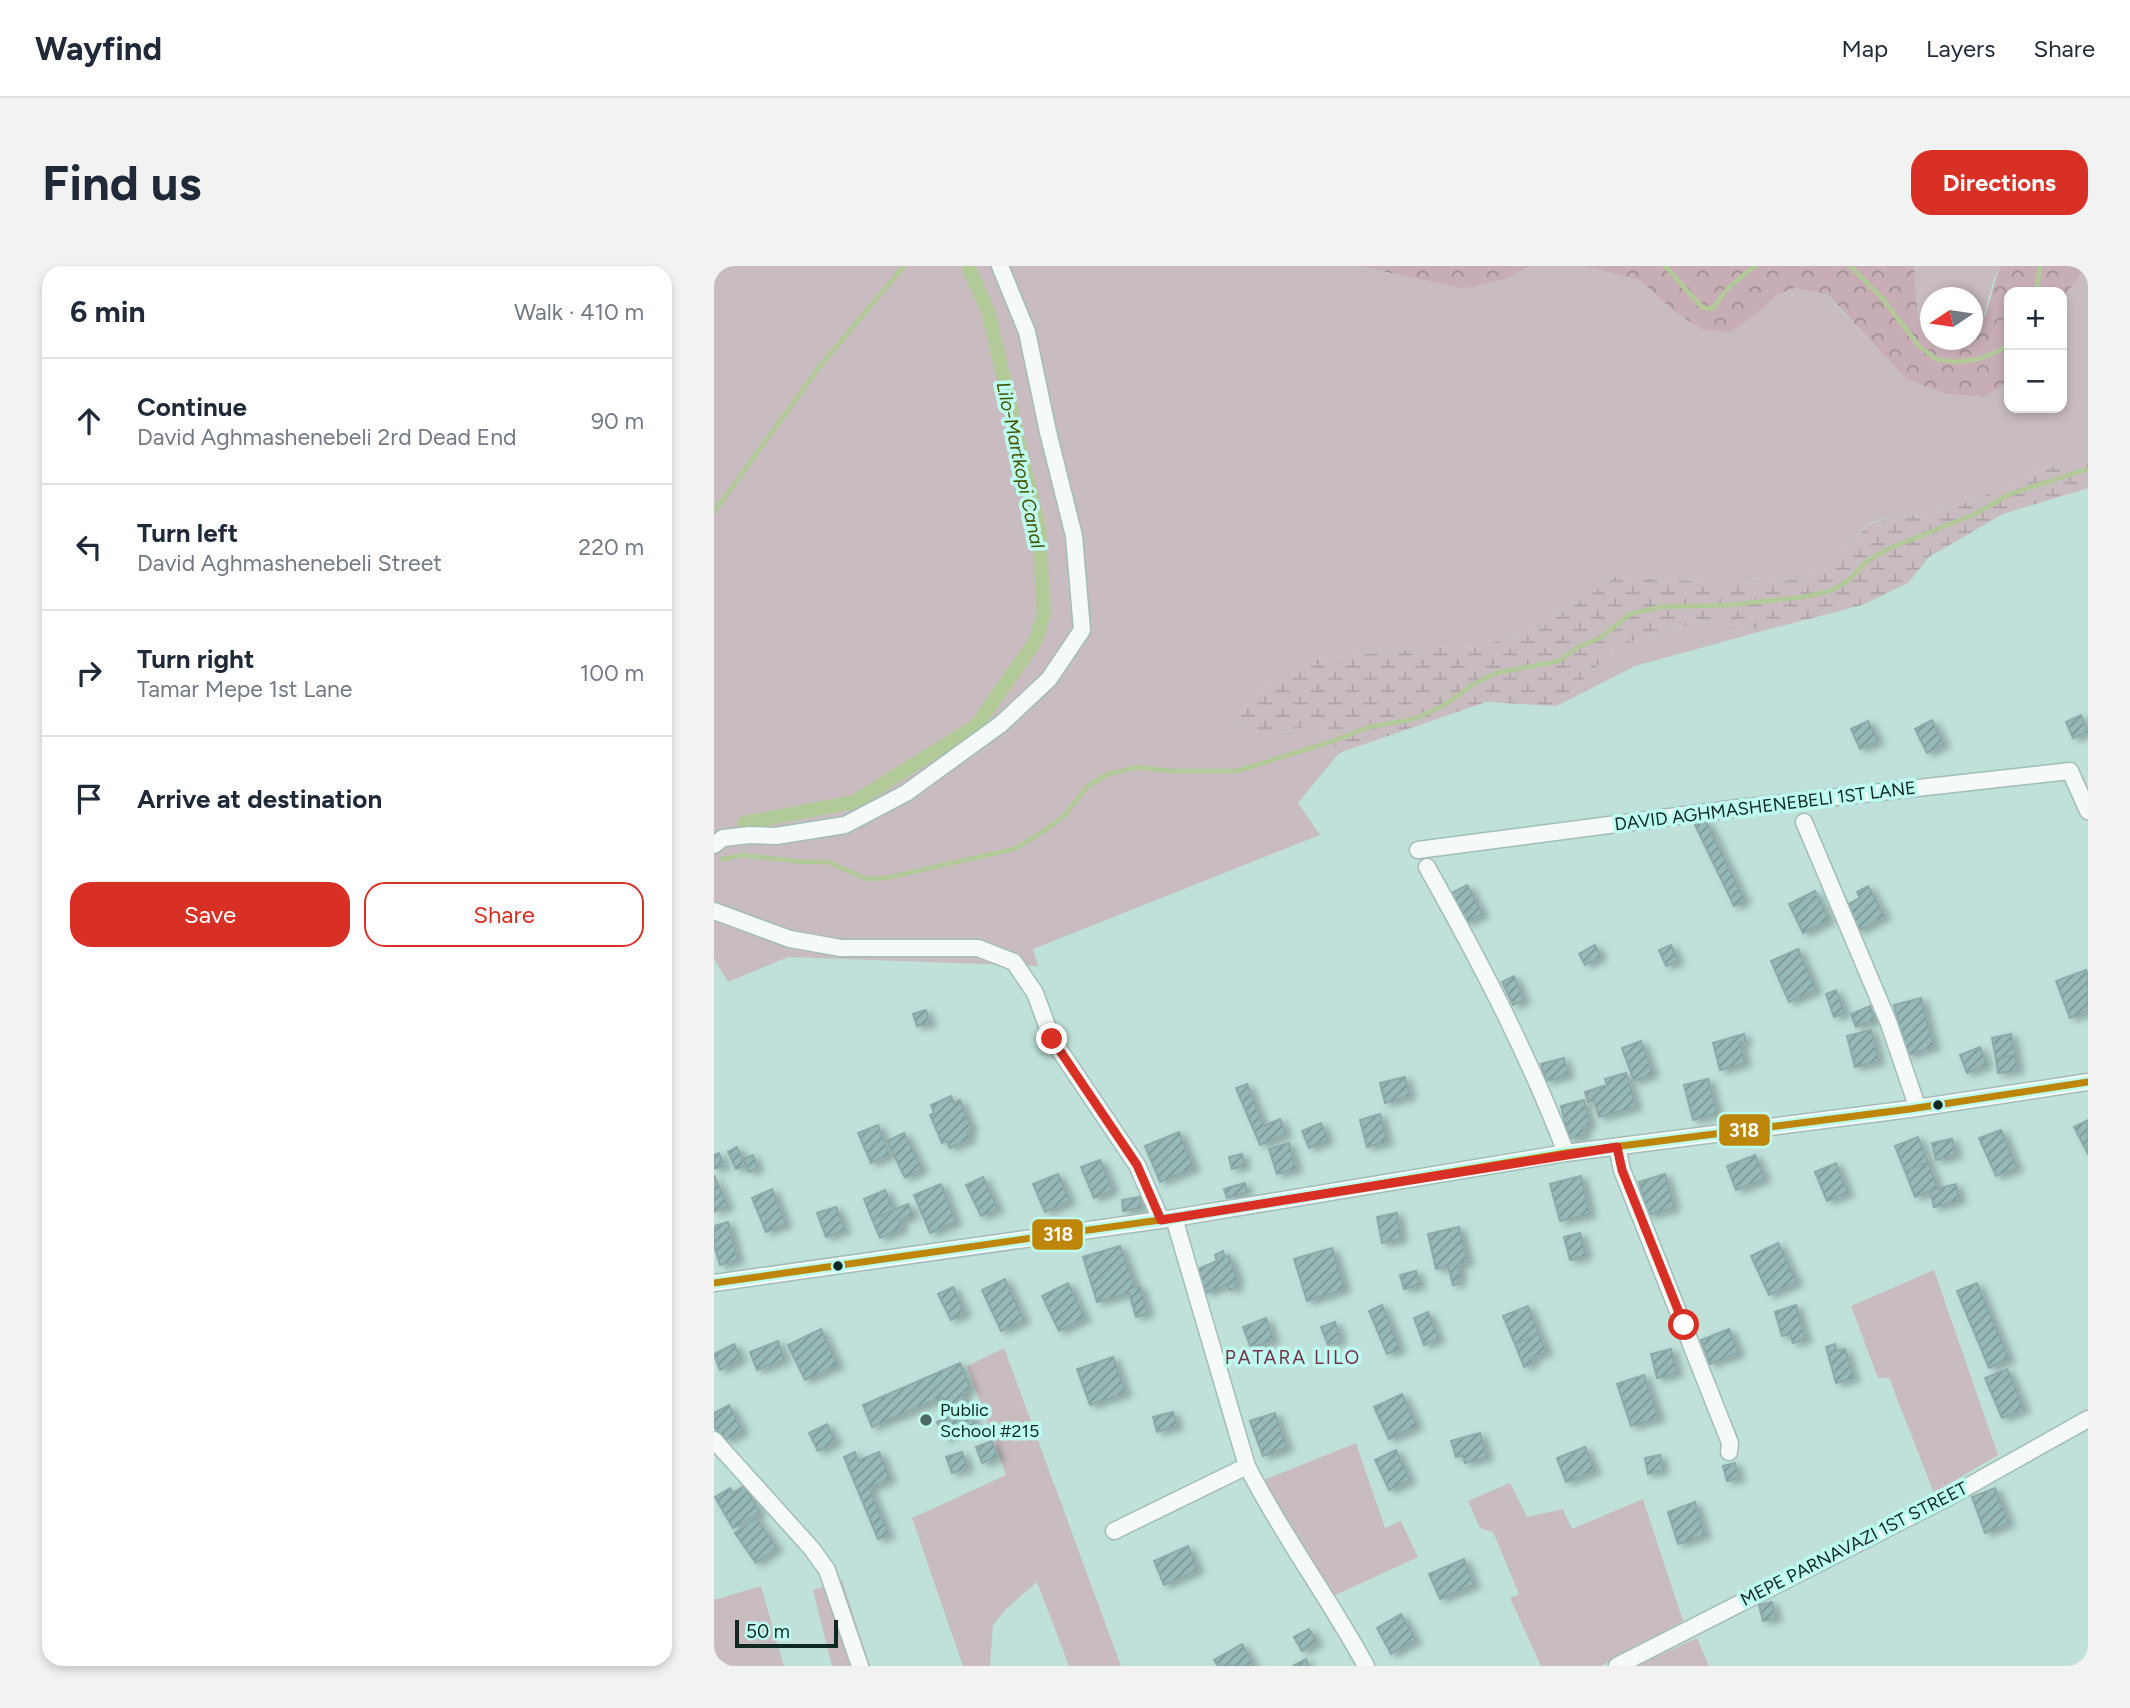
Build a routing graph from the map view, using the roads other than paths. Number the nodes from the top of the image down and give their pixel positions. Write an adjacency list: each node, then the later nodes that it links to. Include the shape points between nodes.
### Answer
1 (1000, 266): 4 (street, via 1027,332 1074,536 1082,629 1049,679 1001,724 906,793 845,825 776,836 723,838)
2 (2088, 811): 5 (street, DAVID AGHMASHENEBELI 1ST LANE, via 2070,771)
3 (1804, 822): 9 (street, via 1888,1021)
4 (714, 845)
5 (1418, 850)
6 (1427, 866): 11 (street, via 1488,976)
7 (714, 911): 12 (street, via 790,939 841,948 978,948 1014,962 1035,993 1052,1039)
8 (2088, 1082): 9 (street)
9 (1917, 1106): 10 (street)
10 (1617, 1147): 11 (street); 16 (street, via 1622,1170 1730,1443)
11 (1566, 1153): 12 (street)
12 (1168, 1219): 13 (street); 17 (street)
13 (714, 1283)
14 (2088, 1419): 21 (street, MEPE PARNAVAZI 1ST STREET, via 1889,1528)
15 (714, 1440): 19 (street, via 827,1570)
16 (1729, 1452)
17 (1247, 1466): 18 (street); 20 (street)
18 (1114, 1531)
19 (860, 1666)
20 (1366, 1666)
21 (1617, 1666)

